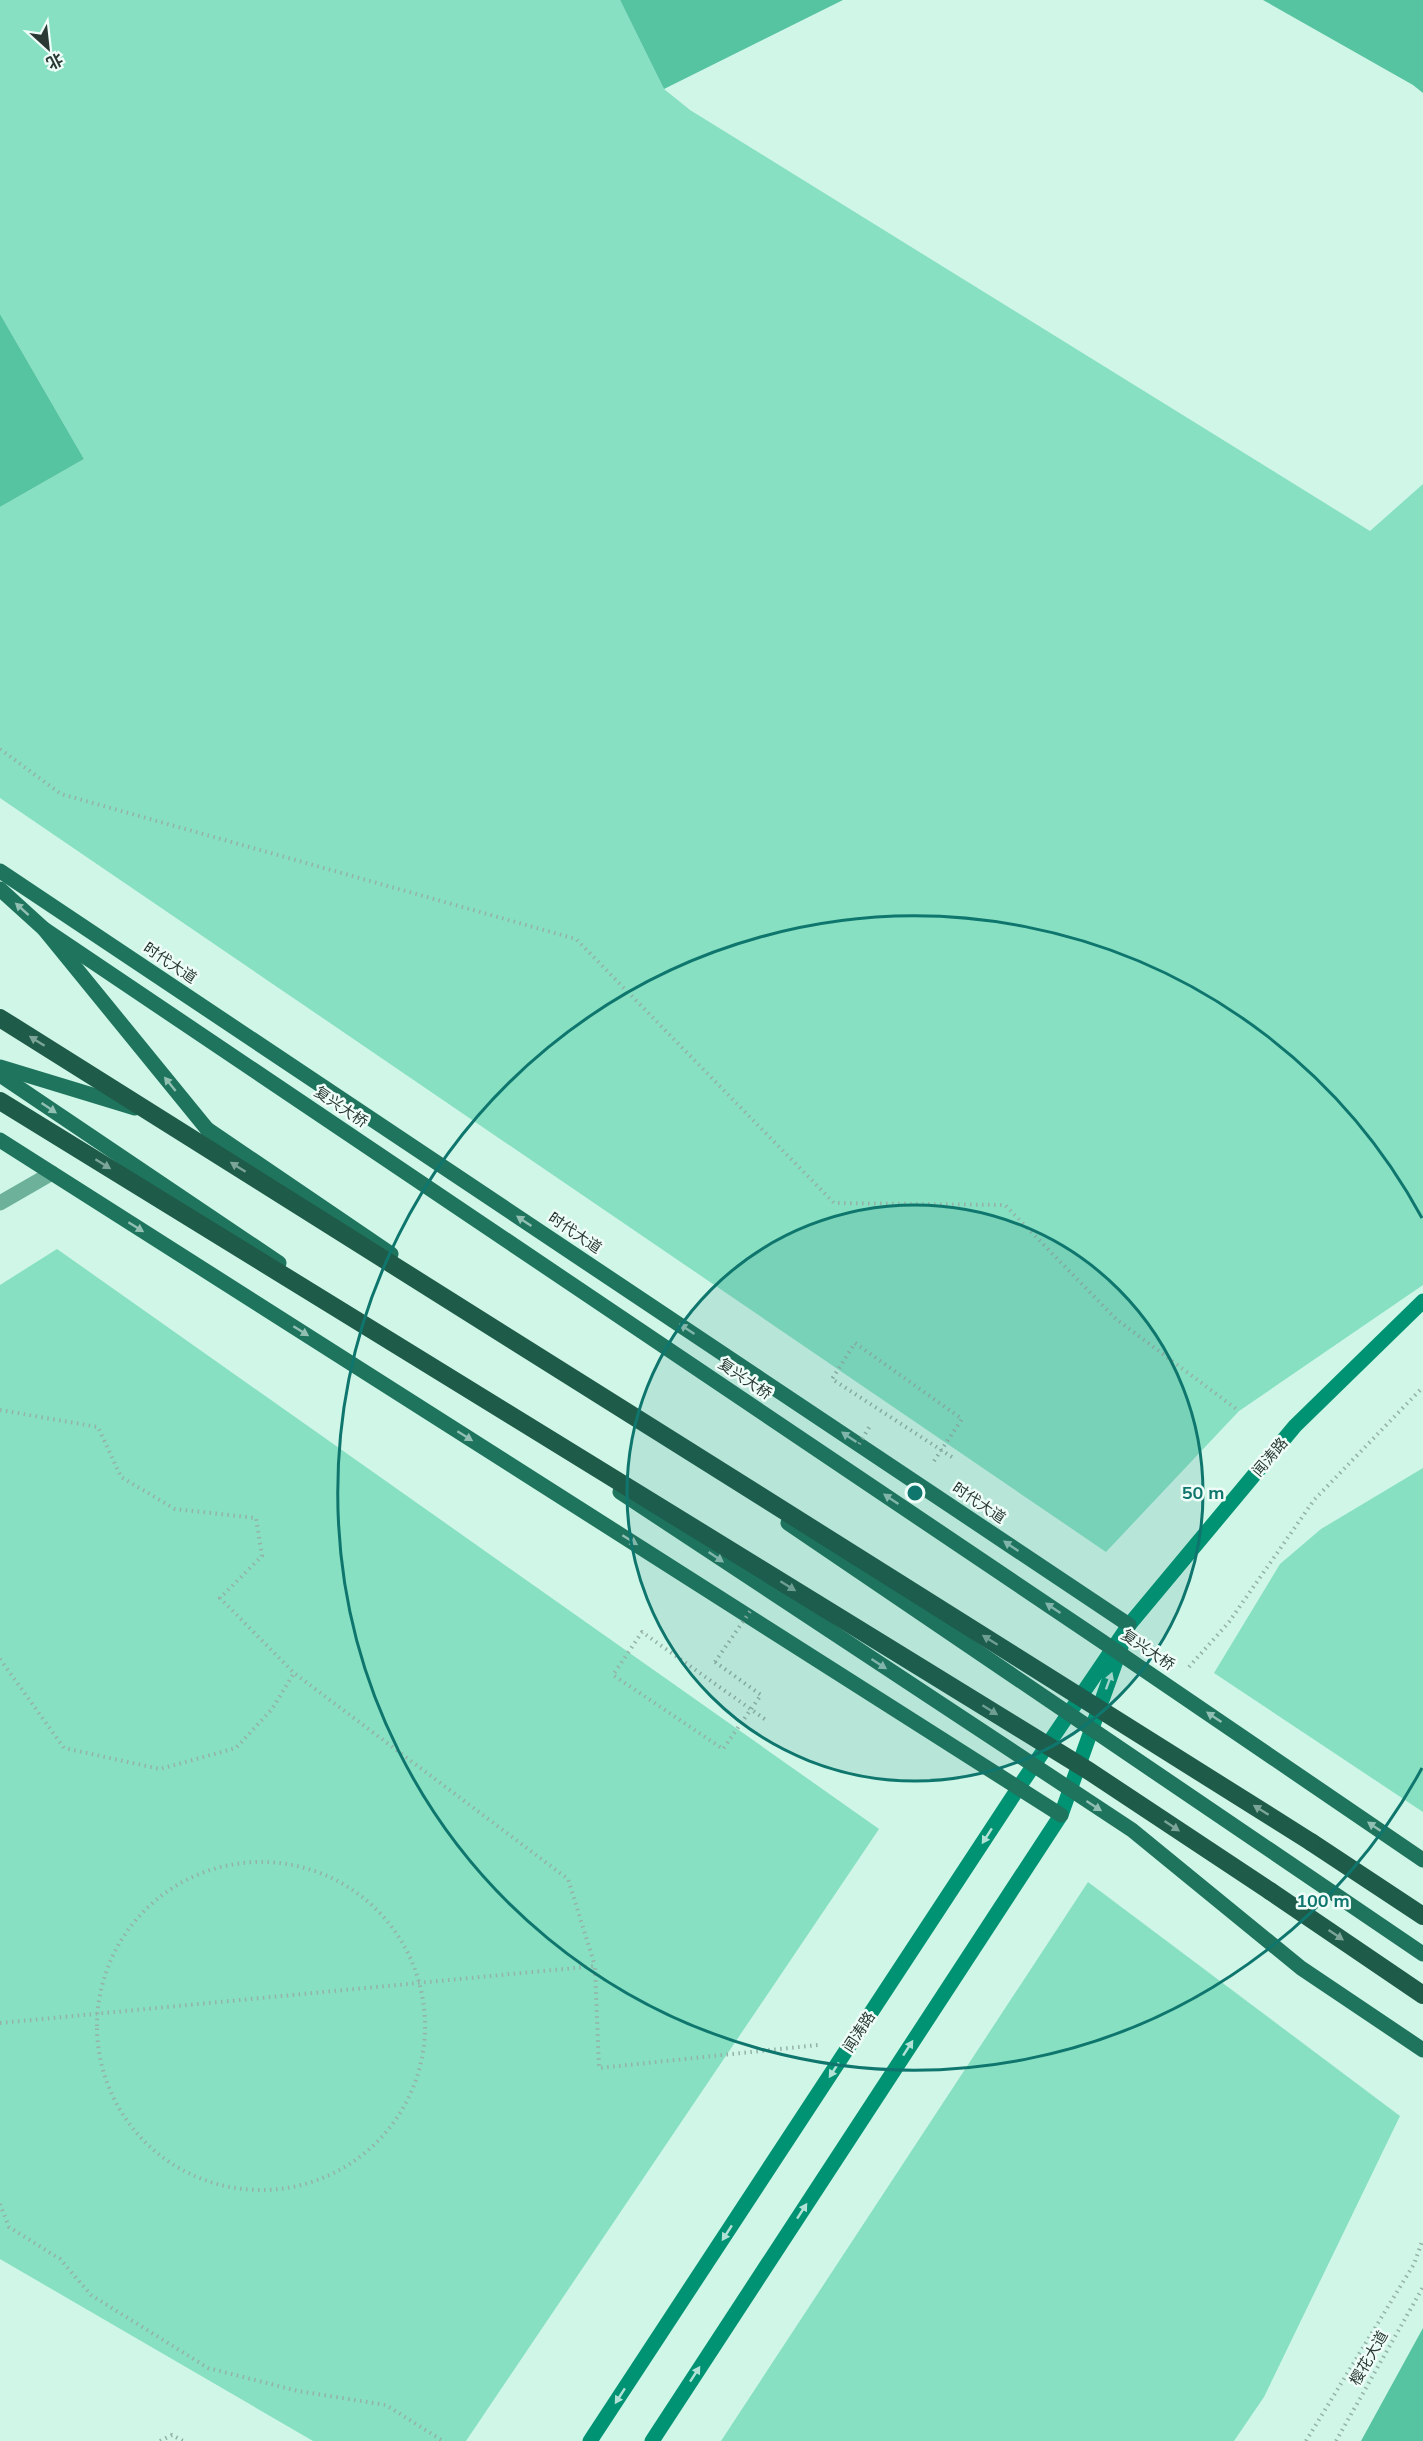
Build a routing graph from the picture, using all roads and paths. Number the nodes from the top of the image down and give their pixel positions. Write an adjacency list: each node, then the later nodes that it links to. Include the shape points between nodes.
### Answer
1 (0, 749): 16 (path, via 62,795 576,939 834,1203 1005,1205 1116,1319)
2 (0, 872): 20 (main road, 时代大道, one-way to 2)
3 (0, 889): 4 (main road, one-way to 3)
4 (44, 929): 9 (main road, one-way to 4, bridge); 27 (main road, 复兴大桥, one-way to 4, bridge)
5 (0, 1018): 28 (highway, one-way to 5, bridge)
6 (0, 1067): 9 (main road, bridge)
7 (0, 1076): 19 (main road, one-way to 19, bridge)
8 (0, 1101): 32 (highway, one-way to 32, bridge, via 1089,1771)
9 (207, 1129): 29 (main road, bridge)
10 (0, 1140): 11 (main road)
11 (52, 1173): 12 (street); 25 (main road, one-way to 25)
12 (0, 1203)
13 (1423, 1301): 20 (main road, 闻涛路, via 1295,1426)
14 (1423, 1387): 23 (path, via 1314,1500 1229,1622)
15 (0, 1410): 22 (path, via 98,1427 121,1477 175,1509 256,1518 262,1556 220,1598)
16 (1239, 1411)
17 (955, 1459): 18 (path, via 946,1453 936,1447 832,1379 855,1344 962,1419 945,1444 940,1452)
18 (928, 1468)
19 (765, 1590): 24 (path, bridge, via 715,1662 761,1695 754,1704 748,1713 723,1749 613,1675 642,1632 747,1707 757,1714); 36 (main road, one-way to 36, bridge, via 1132,1830 1301,1968)
20 (1130, 1625): 25 (main road, 闻涛路); 26 (main road, 闻涛路, one-way to 20)
21 (0, 1659): 22 (path, via 63,1748 160,1769 236,1748 272,1709)
22 (294, 1673): 30 (path, via 568,1879)
23 (1183, 1674)
24 (766, 1720)
25 (1019, 1787): 26 (main road); 35 (main road, 闻涛路, one-way to 35)
26 (1061, 1815): 44 (main road, 闻涛路, one-way to 26)
27 (1423, 1860)
28 (1423, 1916)
29 (1423, 1954)
30 (595, 1966): 31 (path); 35 (path, via 598,2068)
31 (422, 1983): 33 (path); 33 (path, via 401,1936 367,1897 322,1872 271,1861 220,1866 172,1887 134,1921 107,1965); 33 (path, via 427,2039 412,2095 380,2142 333,2175 278,2191 221,2187 168,2163 135,2132 127,2124 102,2072)
32 (1423, 1995)
33 (96, 2015): 34 (path)
34 (0, 2023)
35 (853, 2042): 43 (main road, 闻涛路, one-way to 43)
36 (1423, 2050)
37 (0, 2205): 42 (path, via 9,2227 60,2259 91,2295 208,2368 298,2391 386,2405)
38 (1423, 2239): 45 (path, via 1414,2264)
39 (1423, 2287): 46 (path, 樱花大道)
40 (160, 2441): 41 (path, via 172,2435)
41 (183, 2441)
42 (442, 2441)
43 (590, 2441)
44 (651, 2441)
45 (1306, 2441)
46 (1336, 2441)

